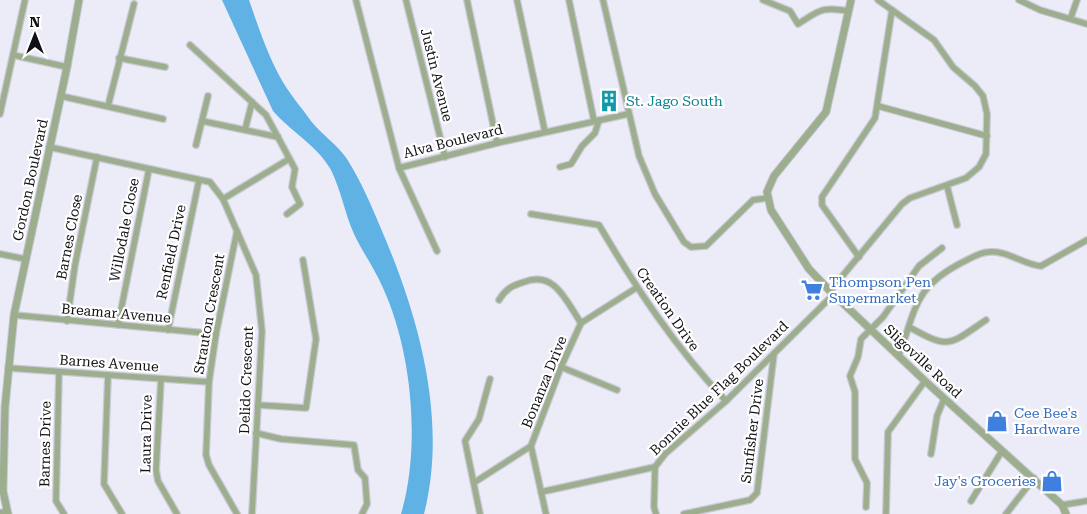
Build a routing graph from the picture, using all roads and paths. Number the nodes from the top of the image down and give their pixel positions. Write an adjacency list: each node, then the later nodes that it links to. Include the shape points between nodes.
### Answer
1 (25, 0): 20 (street)
2 (79, 0): 22 (street, Gordon Boulevard)
3 (356, 0): 46 (street, Alva Boulevard)
4 (406, 0): 43 (street, Justin Avenue)
5 (467, 0): 39 (street)
6 (517, 0): 36 (street)
7 (569, 0): 33 (street)
8 (602, 0): 31 (street)
9 (763, 0): 15 (street, via 790,11 798,24 815,11)
10 (851, 0): 15 (street)
11 (878, 0): 16 (street, Bonnie Blue Flag Boulevard)
12 (1019, 0): 17 (street, via 1040,10)
13 (1077, 0): 17 (street)
14 (134, 4): 21 (street)
15 (848, 10): 50 (street, via 826,112 774,176 768,186)
16 (892, 10): 29 (street); 37 (street, Bonnie Blue Flag Boulevard, via 934,40 953,67 983,96)
17 (1070, 17): 18 (street)
18 (1087, 24)
19 (190, 45): 27 (street)
20 (13, 55): 22 (street); 26 (street)
21 (119, 58): 23 (street); 28 (street)
22 (67, 67): 24 (street, Gordon Boulevard)
23 (164, 68)
24 (61, 96): 28 (street); 41 (street, Gordon Boulevard)
25 (208, 96): 34 (street)
26 (1, 101): 30 (street)
27 (252, 102): 35 (street); 38 (street, via 266,115)
28 (108, 106): 32 (street)
29 (878, 106): 37 (street); 60 (street, via 870,127 822,197 822,205)
30 (0, 114)
31 (628, 114): 33 (street, Alva Boulevard); 50 (street, via 646,175 687,245 696,248 706,246 753,200)
32 (164, 119)
33 (597, 120): 36 (street, Alva Boulevard); 45 (street, via 595,133 571,164)
34 (202, 121): 35 (street); 40 (street)
35 (245, 130): 38 (street)
36 (545, 132): 39 (street, Alva Boulevard)
37 (987, 136): 49 (street, Bonnie Blue Flag Boulevard, via 986,154 979,167 966,178)
38 (278, 137): 44 (street)
39 (498, 143): 43 (street, Alva Boulevard)
40 (196, 145)
41 (49, 148): 42 (street, Delido Crescent); 61 (street, Gordon Boulevard)
42 (97, 157): 47 (street, Delido Crescent); 68 (street, Barnes Close)
43 (445, 157): 46 (street, Alva Boulevard)
44 (290, 159): 51 (street); 52 (street, via 295,170 292,187 300,203)
45 (560, 167)
46 (399, 168): 58 (street)
47 (149, 169): 48 (street, Delido Crescent); 70 (street, Willodale Close)
48 (199, 180): 51 (street, Delido Crescent, via 210,182); 73 (street, Renfield Drive)
49 (947, 186): 54 (street); 60 (street, Bonnie Blue Flag Boulevard, via 910,198 902,204)
50 (767, 198): 64 (street, Sligoville Road, via 797,252)
51 (223, 199): 55 (street, Delido Crescent)
52 (287, 214)
53 (532, 214): 63 (street, Creation Drive, via 599,225)
54 (957, 225)
55 (237, 231): 74 (street, Strauton Crescent); 88 (street, Delido Crescent, via 256,274 262,332)
56 (1087, 240): 71 (street, via 1041,266 990,251 980,254 956,266 926,288 917,301)
57 (942, 248): 72 (street, via 919,266)
58 (437, 250)
59 (0, 254): 61 (street)
60 (859, 257): 64 (street, Bonnie Blue Flag Boulevard)
61 (25, 259): 66 (street, Gordon Boulevard)
62 (303, 260): 88 (street, via 316,338 306,408)
63 (636, 288): 69 (street, Bonanza Drive); 87 (street, Creation Drive, via 695,368)
64 (832, 293): 72 (street, Sligoville Road); 75 (street, Bonnie Blue Flag Boulevard)
65 (499, 300): 69 (street, via 508,288 533,278 549,280)
66 (14, 315): 68 (street, Breamar Avenue); 78 (street, Gordon Boulevard)
67 (986, 320): 71 (street, via 962,337 944,343)
68 (67, 321): 70 (street, Breamar Avenue)
69 (581, 323): 77 (street, Bonanza Drive)
70 (118, 325): 73 (street, Breamar Avenue)
71 (910, 327): 76 (street)
72 (871, 329): 76 (street, Sligoville Road); 101 (street, via 860,339 858,357 850,376 855,392 855,459 867,483)
73 (168, 330): 74 (street, Breamar Avenue)
74 (216, 334): 84 (street, Strauton Crescent)
75 (774, 354): 87 (street, Bonnie Blue Flag Boulevard); 112 (street, Sunfisher Drive, via 757,493 750,500)
76 (899, 355): 83 (street, Sligoville Road)
77 (561, 367): 85 (street); 91 (street, Bonanza Drive)
78 (8, 368): 79 (street, Barnes Avenue); 89 (street, Gordon Boulevard)
79 (59, 372): 80 (street, Barnes Avenue); 103 (street, Barnes Drive, via 56,502)
80 (108, 375): 82 (street, Barnes Avenue); 104 (street, via 104,484)
81 (490, 378): 96 (street, via 479,419 466,441)
82 (160, 379): 84 (street, Barnes Avenue); 105 (street, Laura Drive, via 156,470 158,482)
83 (925, 381): 86 (street, Sligoville Road); 113 (street, via 888,432)
84 (209, 382): 106 (street, Strauton Crescent, via 206,455)
85 (617, 390)
86 (944, 399): 92 (street, Sligoville Road); 93 (street, via 937,416)
87 (726, 401): 94 (street, Bonnie Blue Flag Boulevard, via 665,454)
88 (258, 404): 90 (street, Delido Crescent)
89 (2, 407): 102 (street, Gordon Boulevard)
90 (256, 433): 107 (street, Delido Crescent); 108 (street, via 274,438 354,445 358,470 365,478 367,504)
91 (532, 446): 96 (street); 97 (street, Bonanza Drive)
92 (1002, 452): 95 (street, Sligoville Road); 98 (street)
93 (931, 454)
94 (655, 467): 97 (street); 111 (street, Bonnie Blue Flag Boulevard)
95 (1034, 478): 100 (street, Sligoville Road); 114 (street)
96 (475, 482): 109 (street)
97 (541, 492): 110 (street, Bonanza Drive)
98 (971, 500)
99 (1087, 501): 100 (street)
100 (1062, 505): 115 (street, Sligoville Road)
101 (866, 507)
102 (5, 513)
103 (64, 514)
104 (122, 514)
105 (177, 514)
106 (237, 514)
107 (252, 514)
108 (362, 514)
109 (480, 514)
110 (546, 514)
111 (656, 514)
112 (684, 514)
113 (886, 514)
114 (1006, 514)
115 (1066, 514)

